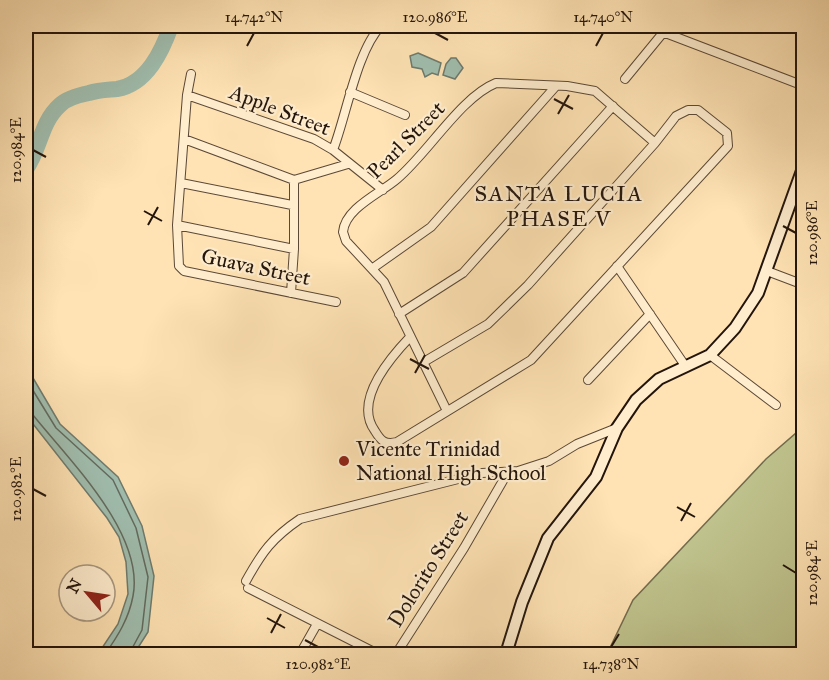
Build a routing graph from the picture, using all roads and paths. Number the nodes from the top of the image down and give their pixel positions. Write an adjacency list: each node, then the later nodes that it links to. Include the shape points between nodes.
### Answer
1 (381, 26): 9 (street)
2 (537, 26): 3 (street)
3 (568, 26)
4 (663, 30): 6 (street); 8 (street)
5 (191, 74): 10 (street)
6 (625, 80)
7 (556, 86): 11 (street, Pearl Street, via 595,91); 20 (street, Pearl Street, via 504,81 486,87); 25 (street, via 431,227)
8 (804, 86)
9 (350, 92): 12 (street); 15 (street)
10 (187, 95): 13 (street); 15 (street, Apple Street, via 291,130)
11 (613, 106): 14 (street, Pearl Street); 30 (street, via 463,273)
12 (405, 116)
13 (184, 139): 18 (street); 19 (street)
14 (655, 143): 24 (street, via 676,116 688,110 698,110 727,133 729,139 728,146); 34 (street, via 488,324)
15 (333, 150): 16 (street, Apple Street)
16 (348, 164): 18 (street); 20 (street, Apple Street)
17 (804, 165): 26 (main road)
18 (294, 180): 21 (street)
19 (181, 183): 21 (street); 22 (street)
20 (383, 190): 25 (street, Pearl Street, via 348,216 343,226 346,241)
21 (292, 206): 23 (street)
22 (177, 225): 23 (street); 28 (street, Guava Street, via 179,266 184,271)
23 (294, 249): 28 (street)
24 (617, 266): 31 (street); 38 (street, via 531,360)
25 (373, 267): 30 (street, Pearl Street)
26 (767, 271): 27 (street); 33 (main road, via 735,328)
27 (804, 285)
28 (291, 293): 29 (street, Guava Street)
29 (336, 302)
30 (399, 314): 32 (street, Pearl Street)
31 (650, 314): 35 (street); 36 (street)
32 (410, 337): 34 (street, Pearl Street); 38 (street, via 369,395 372,427 389,444)
33 (710, 355): 35 (main road); 37 (street)
34 (422, 363): 38 (street, Pearl Street)
35 (686, 367): 39 (main road, via 647,388)
36 (588, 380)
37 (776, 405)
38 (447, 411)
39 (617, 428): 40 (street, via 577,444 549,461); 45 (main road, via 596,477 548,538)
40 (508, 472): 41 (street, via 482,472 300,519 278,534 264,549 247,584); 44 (street, Dolorito Street, via 445,581)
41 (318, 624): 42 (street); 43 (street)
42 (300, 654)
43 (378, 654)
44 (396, 654)
45 (506, 654)

